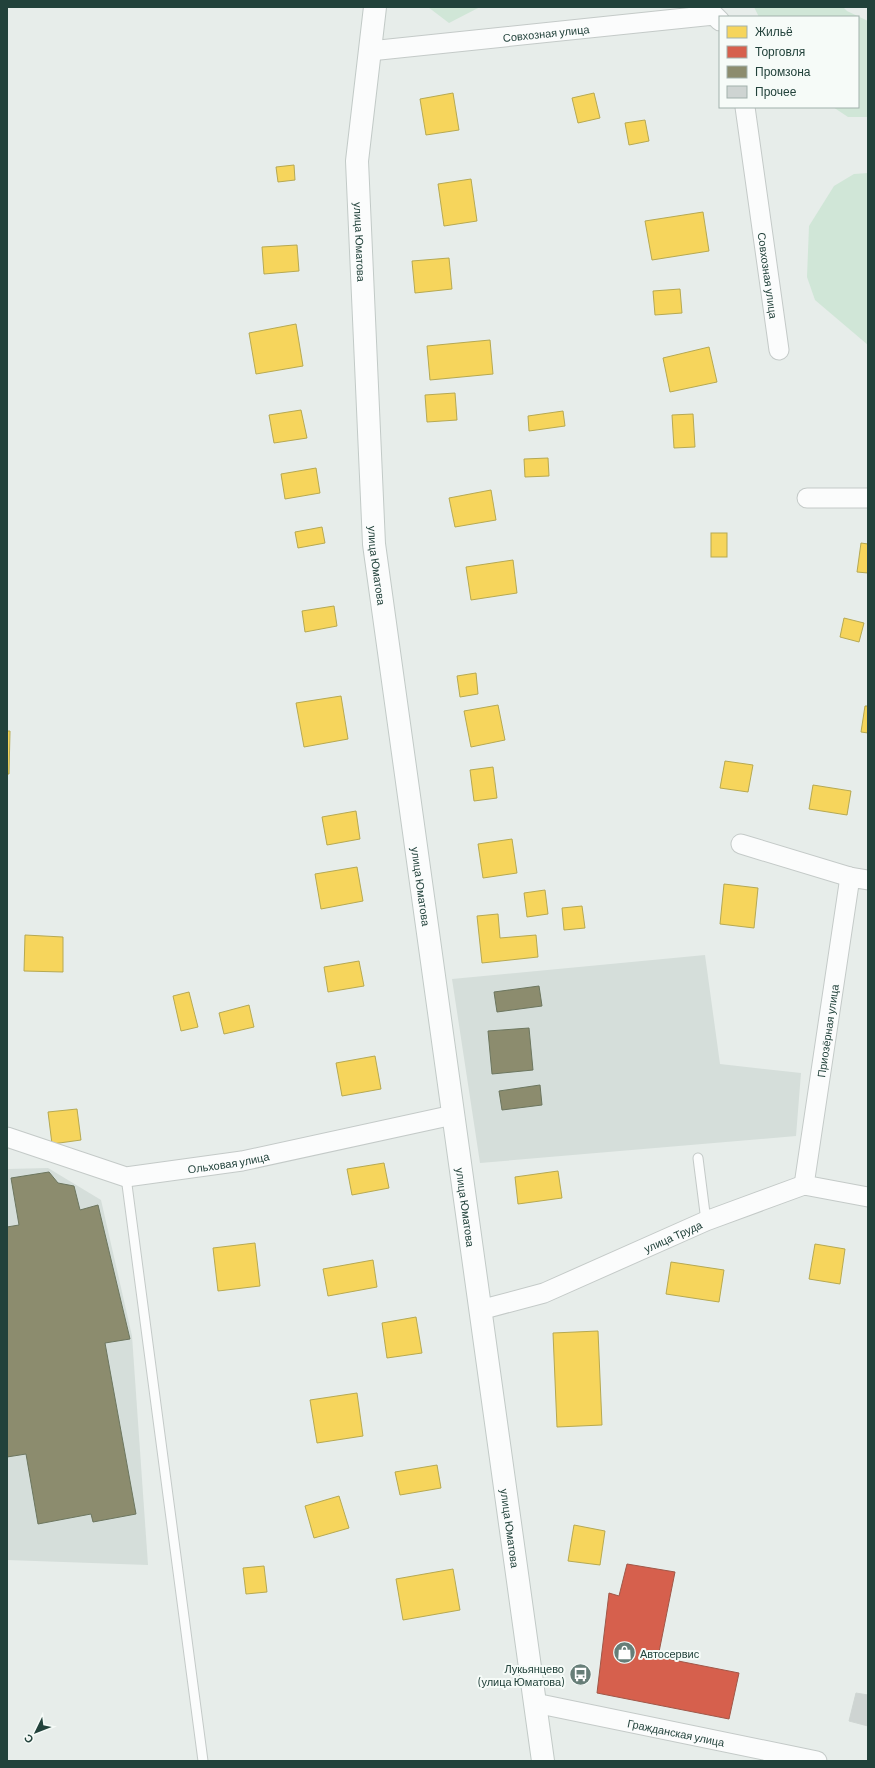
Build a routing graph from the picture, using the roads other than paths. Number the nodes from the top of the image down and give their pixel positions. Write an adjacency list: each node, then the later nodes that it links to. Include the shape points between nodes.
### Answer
1 (375, 7): 3 (main road, улица Юматова)
2 (719, 20): 3 (street, Совхозная улица, via 714,14)
3 (370, 51): 10 (main road, улица Юматова, via 357,161 374,544)
4 (745, 108): 5 (street, Совхозная улица)
5 (779, 350)
6 (807, 498): 7 (street)
7 (868, 498)
8 (742, 844): 9 (street, Приозёрная улица)
9 (859, 879): 14 (street, Приозёрная улица)
10 (453, 1115): 13 (street, Ольховая улица, via 242,1161); 17 (main road, улица Юматова)
11 (7, 1137): 13 (street, Ольховая улица)
12 (698, 1158): 16 (lane)
13 (126, 1177): 19 (lane)
14 (804, 1185): 15 (street, улица Труда); 16 (street, улица Труда)
15 (868, 1196)
16 (706, 1221): 17 (street, улица Труда, via 544,1293)
17 (480, 1310): 18 (main road, улица Юматова)
18 (535, 1703): 20 (main road, улица Юматова); 21 (street, Гражданская улица)
19 (203, 1761)
20 (543, 1761)
21 (817, 1761)

